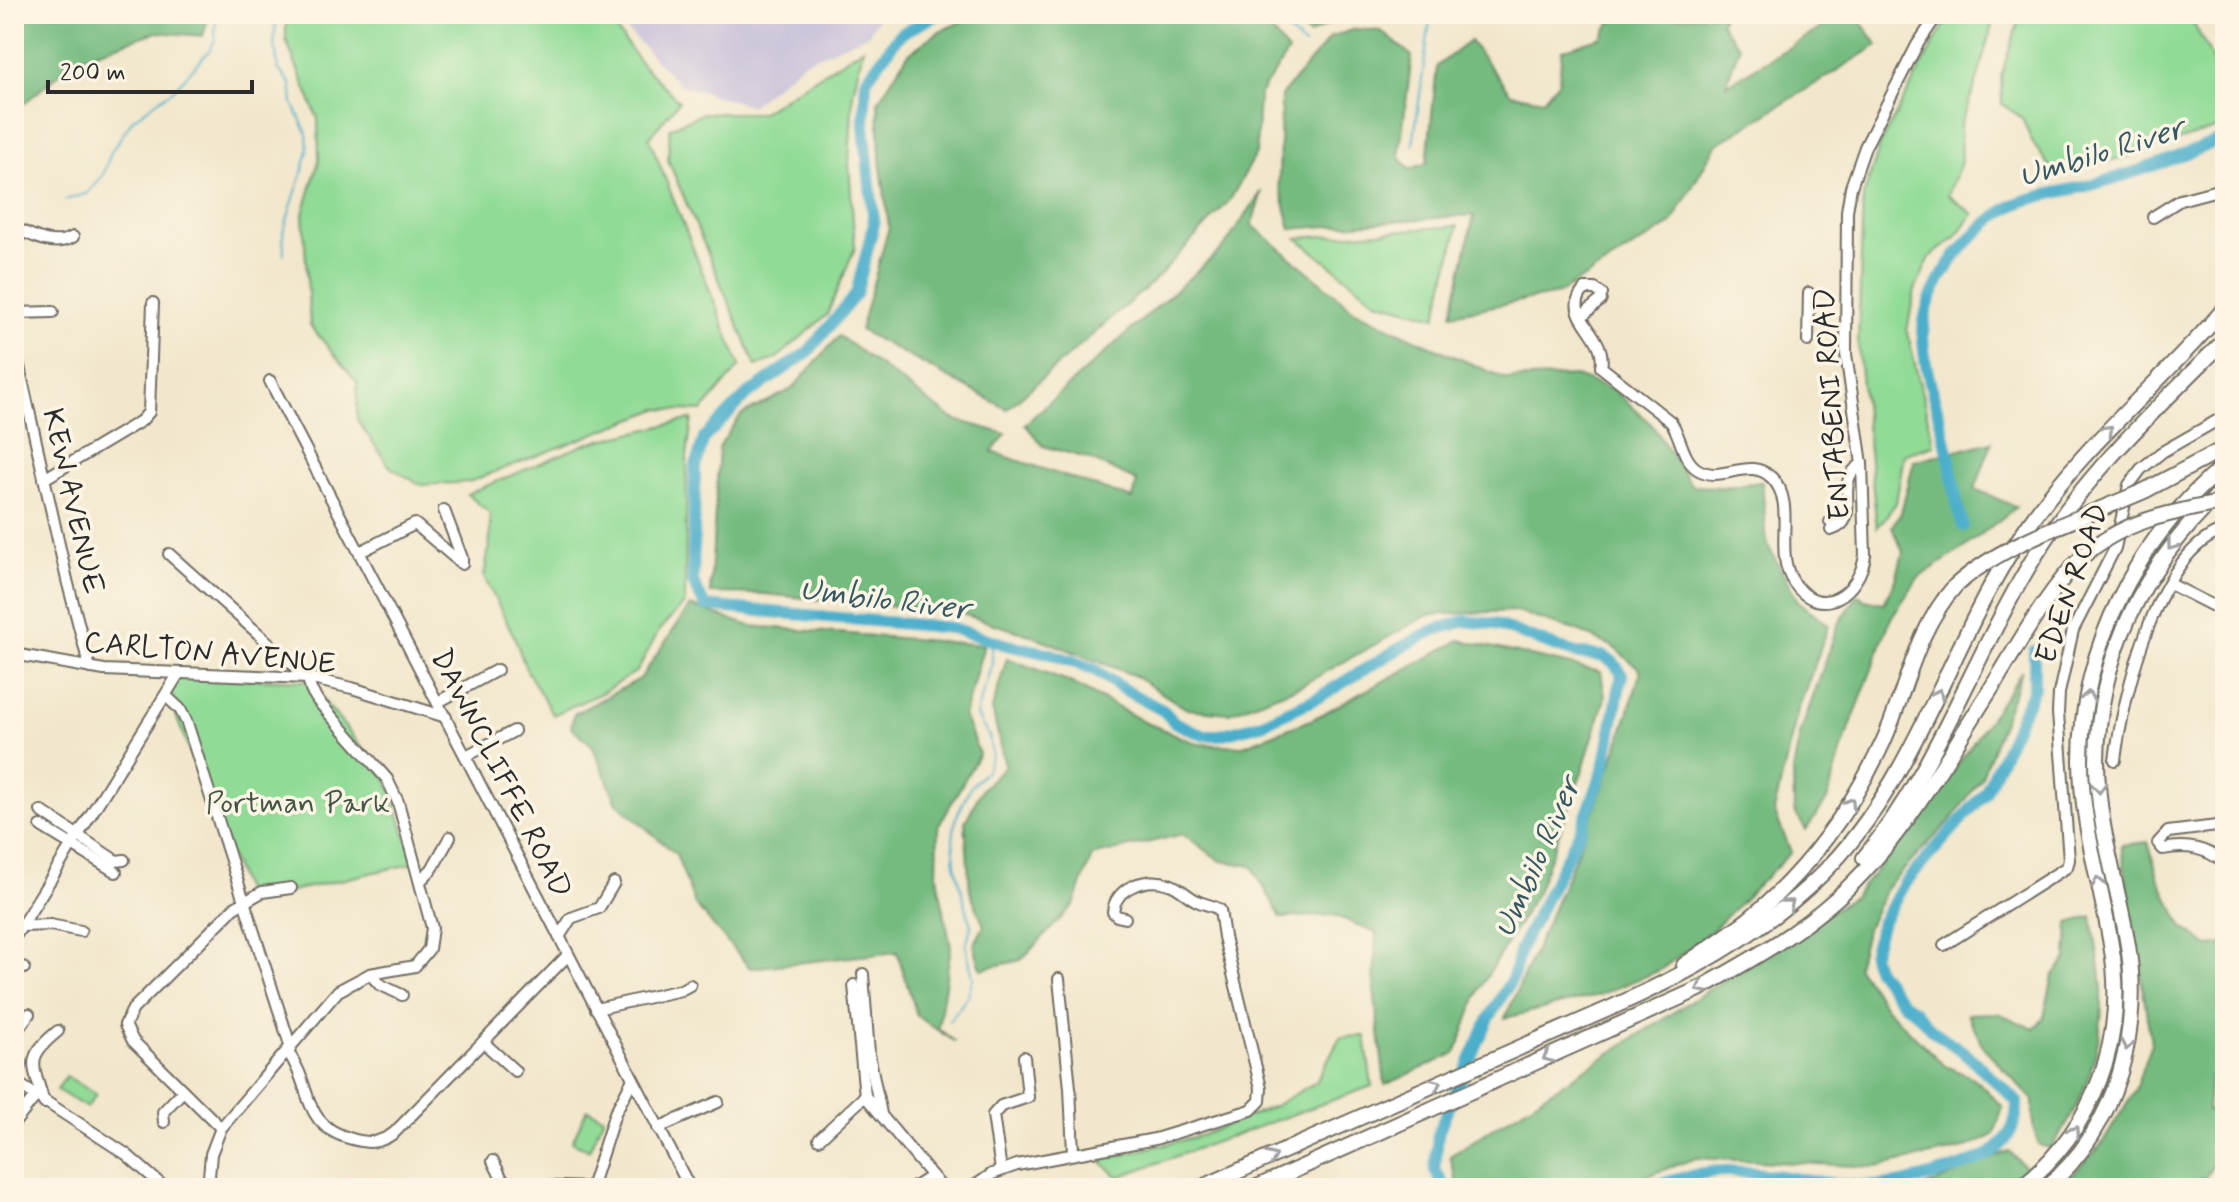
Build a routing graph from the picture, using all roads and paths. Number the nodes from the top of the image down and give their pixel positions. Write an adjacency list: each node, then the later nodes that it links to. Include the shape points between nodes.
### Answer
1 (1938, 14): 18 (street, ENTABENI ROAD, via 1871,134 1851,187 1846,354)
2 (2225, 188): 3 (street, via 2170,205)
3 (2153, 217)
4 (14, 227): 5 (street, via 47,240)
5 (73, 237)
6 (1809, 293): 13 (street)
7 (153, 303): 20 (street, via 149,412)
8 (2225, 308): 66 (highway, one-way to 8, via 1755,930 1805,890 1850,843 1897,775 2026,528 2085,453)
9 (53, 312): 10 (street)
10 (14, 313)
11 (1581, 317): 11 (street, via 1602,297 1592,288 1581,292); 18 (street, ENTABENI ROAD, via 1603,350 1601,367 1671,422 1696,468 1719,475 1757,469 1774,480 1783,501 1788,572 1815,600 1840,598 1863,569)
12 (2225, 340): 59 (highway, via 2102,466 2051,530 1902,807 1842,882)
13 (1808, 341)
14 (14, 344): 20 (street, KEW AVENUE)
15 (270, 381): 26 (street, DAWNCLIFFE ROAD)
16 (2225, 416): 58 (street, EDEN ROAD, via 2162,452 2133,478 2115,548 2073,630 2058,713 2069,864)
17 (2225, 448): 66 (highway, one-way to 17, bridge, via 1750,918 1799,871 1840,818 1884,740 1931,618 1955,586 2004,552 2146,490)
18 (1862, 464): 24 (street, via 1846,483 1847,511)
19 (2225, 465): 101 (highway, one-way to 19, via 2057,1154 2081,1121 2103,1075 2113,1031 2115,973 2087,830 2081,761 2096,657 2143,554 2180,507)
20 (44, 479): 31 (street, KEW AVENUE)
21 (2225, 488): 102 (highway, one-way to 102, via 2192,519 2151,573 2126,622 2111,668 2098,732 2098,789 2131,970 2128,1041 2102,1117 2071,1163)
22 (2225, 502): 59 (highway, bridge, via 2133,524 2083,556 2047,601 1892,841 1836,900)
23 (444, 510): 26 (street, via 462,564 415,524)
24 (1830, 526)
25 (2225, 530): 28 (street, via 2196,545)
26 (360, 552): 36 (street, DAWNCLIFFE ROAD)
27 (169, 554): 34 (street)
28 (2170, 584): 29 (street); 40 (street, via 2130,677)
29 (2225, 612)
30 (14, 654): 31 (street, CARLTON AVENUE)
31 (90, 668): 33 (street, CARLTON AVENUE)
32 (497, 670): 36 (street)
33 (179, 673): 34 (street, CARLTON AVENUE); 35 (street)
34 (308, 678): 37 (street, CARLTON AVENUE); 49 (street, via 318,701 387,779)
35 (166, 696): 45 (street); 52 (street, via 187,723)
36 (438, 702): 37 (street, DAWNCLIFFE ROAD)
37 (446, 717): 39 (street, DAWNCLIFFE ROAD)
38 (514, 731): 39 (street)
39 (466, 756): 56 (street, DAWNCLIFFE ROAD)
40 (2115, 760)
41 (41, 811): 45 (street)
42 (2225, 825): 47 (street, via 2168,832 2158,843 2162,849 2200,849)
43 (41, 826): 45 (street)
44 (450, 837): 49 (street)
45 (76, 840): 46 (street); 48 (street); 54 (street)
46 (124, 860)
47 (2225, 863)
48 (116, 872)
49 (420, 881): 61 (street, via 432,928 429,949 415,966)
50 (614, 883): 56 (street, via 599,908 571,918)
51 (291, 888): 52 (street, via 262,892)
52 (245, 903): 73 (street); 78 (street, via 220,919 133,1009 125,1025 127,1034)
53 (1125, 918): 88 (street, via 1113,912 1117,898 1151,881 1170,884 1220,910 1260,1101 1251,1110 1162,1137)
54 (22, 926): 55 (street); 57 (street)
55 (81, 931)
56 (559, 937): 60 (street, DAWNCLIFFE ROAD)
57 (14, 938)
58 (1944, 945)
59 (1768, 948): 100 (highway, one-way to 100, via 1699,989)
60 (568, 955): 68 (street, DAWNCLIFFE ROAD); 72 (street)
61 (370, 974): 67 (street); 73 (street, via 338,991)
62 (863, 974): 82 (street, via 869,1054)
63 (1059, 979): 88 (street)
64 (690, 985): 68 (street)
65 (854, 985): 79 (street)
66 (1652, 990): 99 (highway, one-way to 66)
67 (402, 995)
68 (596, 1009): 76 (street, DAWNCLIFFE ROAD)
69 (29, 1014): 71 (street)
70 (58, 1031): 80 (street, via 34,1056)
71 (14, 1034)
72 (483, 1042): 73 (street, via 379,1142 357,1141 322,1126); 75 (street)
73 (289, 1050): 85 (street)
74 (1024, 1057): 90 (street, via 1028,1097 1001,1106 993,1115)
75 (515, 1071)
76 (633, 1079): 86 (street, DAWNCLIFFE ROAD); 94 (street, via 615,1113)
77 (14, 1081): 80 (street)
78 (183, 1091): 83 (street, via 163,1112); 85 (street)
79 (865, 1096): 82 (street); 87 (street)
80 (40, 1100): 84 (street); 92 (street, via 126,1154)
81 (718, 1102): 86 (street)
82 (881, 1114): 91 (street)
83 (164, 1122)
84 (14, 1123)
85 (221, 1128): 93 (street, via 211,1154)
86 (658, 1128): 95 (street, DAWNCLIFFE ROAD)
87 (819, 1139)
88 (1073, 1153): 90 (street)
89 (493, 1161): 94 (street, via 509,1185)
90 (1001, 1170): 98 (street)
91 (932, 1176): 96 (street); 97 (street)
92 (165, 1188)
93 (208, 1188)
94 (591, 1188)
95 (690, 1188)
96 (913, 1188)
97 (942, 1188)
98 (972, 1188)
99 (1201, 1188)
100 (1255, 1188)
101 (2020, 1188)
102 (2046, 1188)

